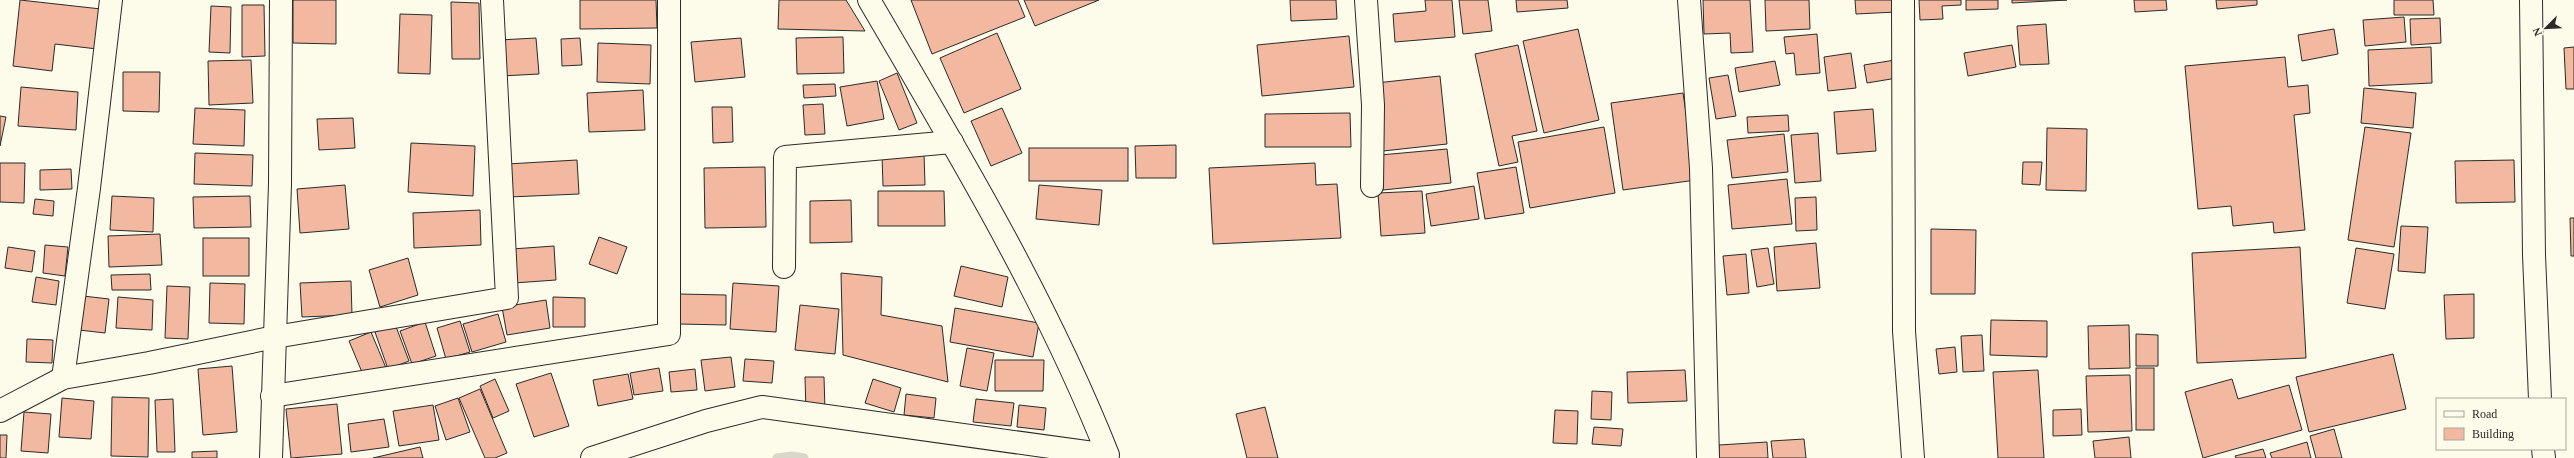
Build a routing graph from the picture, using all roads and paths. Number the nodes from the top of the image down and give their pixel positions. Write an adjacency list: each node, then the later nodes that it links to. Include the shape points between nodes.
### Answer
1 (111, 0): 14 (street)
2 (281, 0): 13 (street, via 280,184)
3 (492, 0): 13 (street, via 507,298)
4 (669, 0): 15 (street, via 669,334)
5 (869, 0): 10 (street)
6 (1366, 0): 11 (street, via 1373,105)
7 (1689, 0): 21 (street, via 1701,168)
8 (1903, 0): 22 (street, via 1904,331)
9 (2531, 0): 16 (street, via 2534,255)
10 (952, 142): 12 (street, via 785,158); 18 (street, via 1031,288 1083,392)
11 (1372, 186)
12 (784, 267)
13 (275, 338): 14 (street, via 149,364); 15 (street)
14 (63, 378): 17 (street)
15 (272, 396): 19 (street)
16 (2540, 398)
17 (0, 411)
18 (1108, 457): 20 (street, via 762,407 706,421)
19 (271, 458)
20 (592, 458)
21 (1708, 458)
22 (1913, 458)

